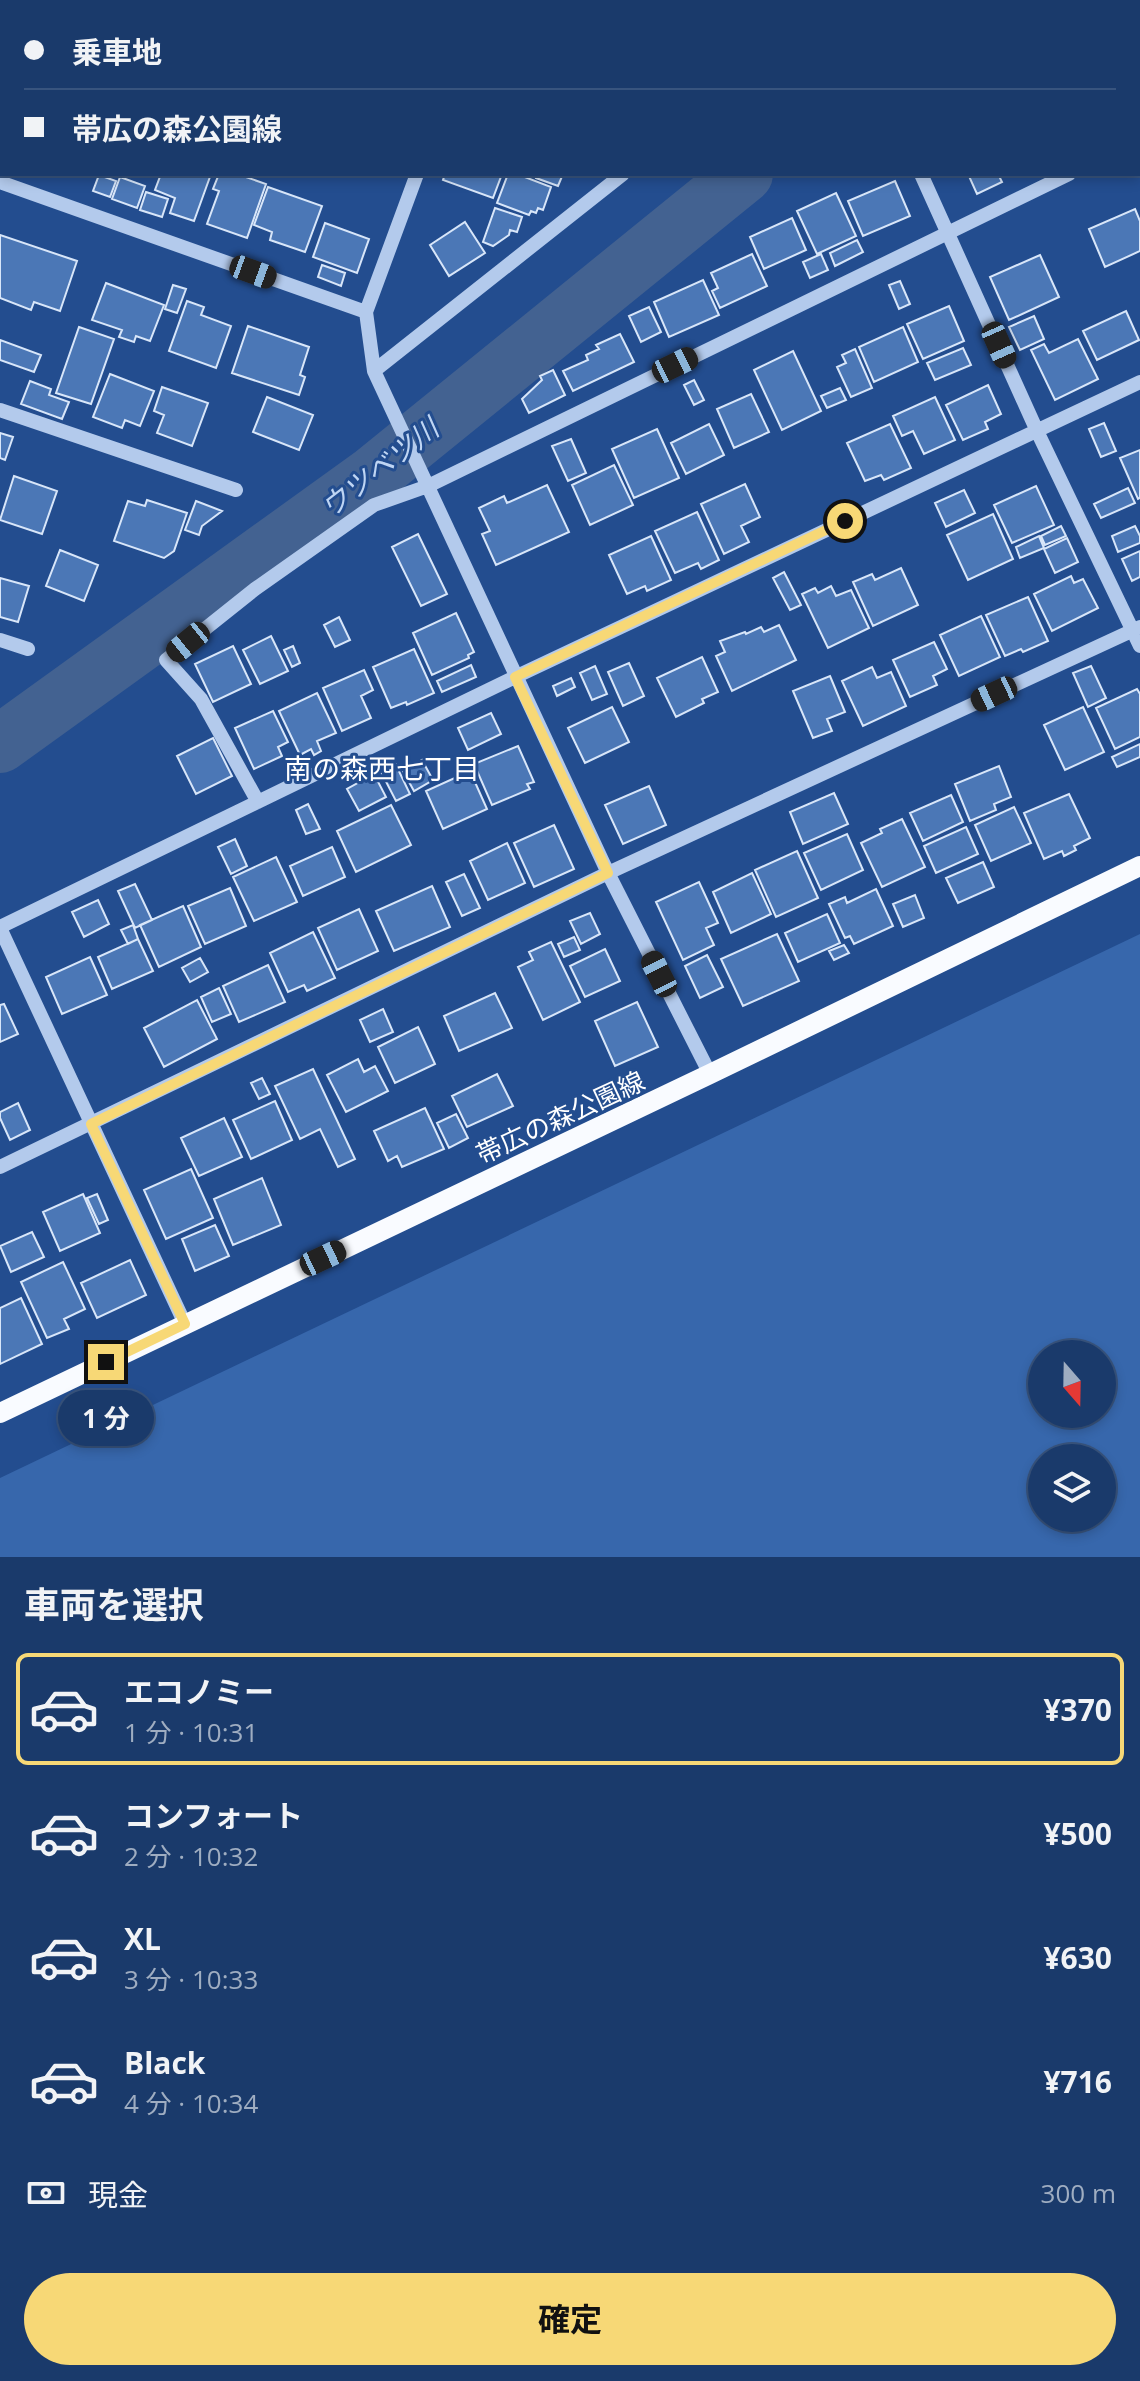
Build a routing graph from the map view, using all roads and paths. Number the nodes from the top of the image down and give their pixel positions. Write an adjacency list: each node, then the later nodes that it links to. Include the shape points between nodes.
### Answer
1 (416, 176): 7 (street)
2 (620, 176): 8 (street)
3 (922, 176): 6 (street)
4 (1065, 176): 6 (street)
5 (0, 182): 7 (street)
6 (949, 232): 11 (street); 12 (street)
7 (366, 312): 8 (street)
8 (374, 371): 12 (street)
9 (1140, 382): 11 (street)
10 (0, 410): 13 (street)
11 (1037, 431): 14 (street); 18 (street)
12 (428, 486): 18 (street); 19 (street, via 374,505 166,660 201,699)
13 (236, 490)
14 (1136, 628): 16 (street); 21 (street)
15 (0, 640): 17 (street)
16 (1140, 646)
17 (28, 649)
18 (515, 677): 19 (street); 21 (street)
19 (258, 802): 22 (street)
20 (1140, 866): 23 (main road, 帯広の森公園線)
21 (608, 873): 23 (street); 24 (street)
22 (0, 927): 24 (street)
23 (710, 1074): 26 (main road, 帯広の森公園線)
24 (91, 1124): 25 (street); 26 (street)
25 (0, 1167)
26 (185, 1324): 27 (main road, 帯広の森公園線)
27 (0, 1413)

